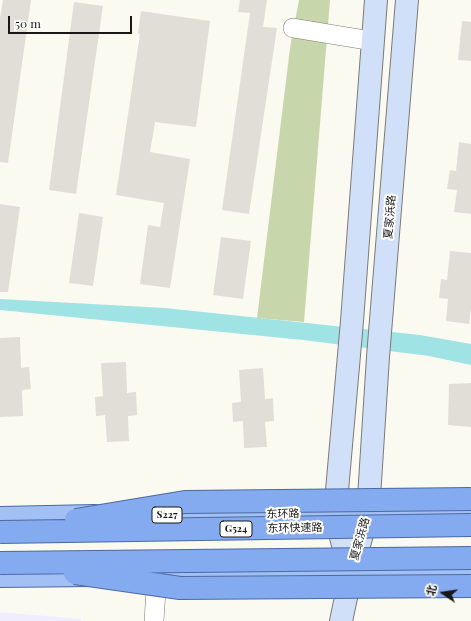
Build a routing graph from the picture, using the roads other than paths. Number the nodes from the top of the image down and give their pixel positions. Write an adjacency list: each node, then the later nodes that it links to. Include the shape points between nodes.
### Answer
1 (376, 0): 4 (main road, 夏家浜路)
2 (407, 0): 8 (main road, 夏家浜路)
3 (293, 28): 4 (street)
4 (372, 41): 7 (main road, 夏家浜路)
5 (471, 499): 10 (highway, bridge, via 185,502)
6 (471, 512): 8 (main road, 东环路 / S227)
7 (335, 513): 8 (main road, 东环路 / S227); 10 (main road, 东环路 / S227); 14 (main road, 夏家浜路)
8 (368, 513): 14 (main road, 夏家浜路)
9 (471, 525): 10 (highway, 东环快速路 / G524, bridge)
10 (2, 528)
11 (471, 558): 12 (highway, bridge)
12 (1, 567): 15 (main road); 16 (highway, bridge, via 180,588)
13 (471, 572): 14 (main road)
14 (350, 574): 15 (main road); 18 (main road)
15 (157, 575): 17 (street)
16 (471, 586)
17 (154, 621)
18 (340, 621)

